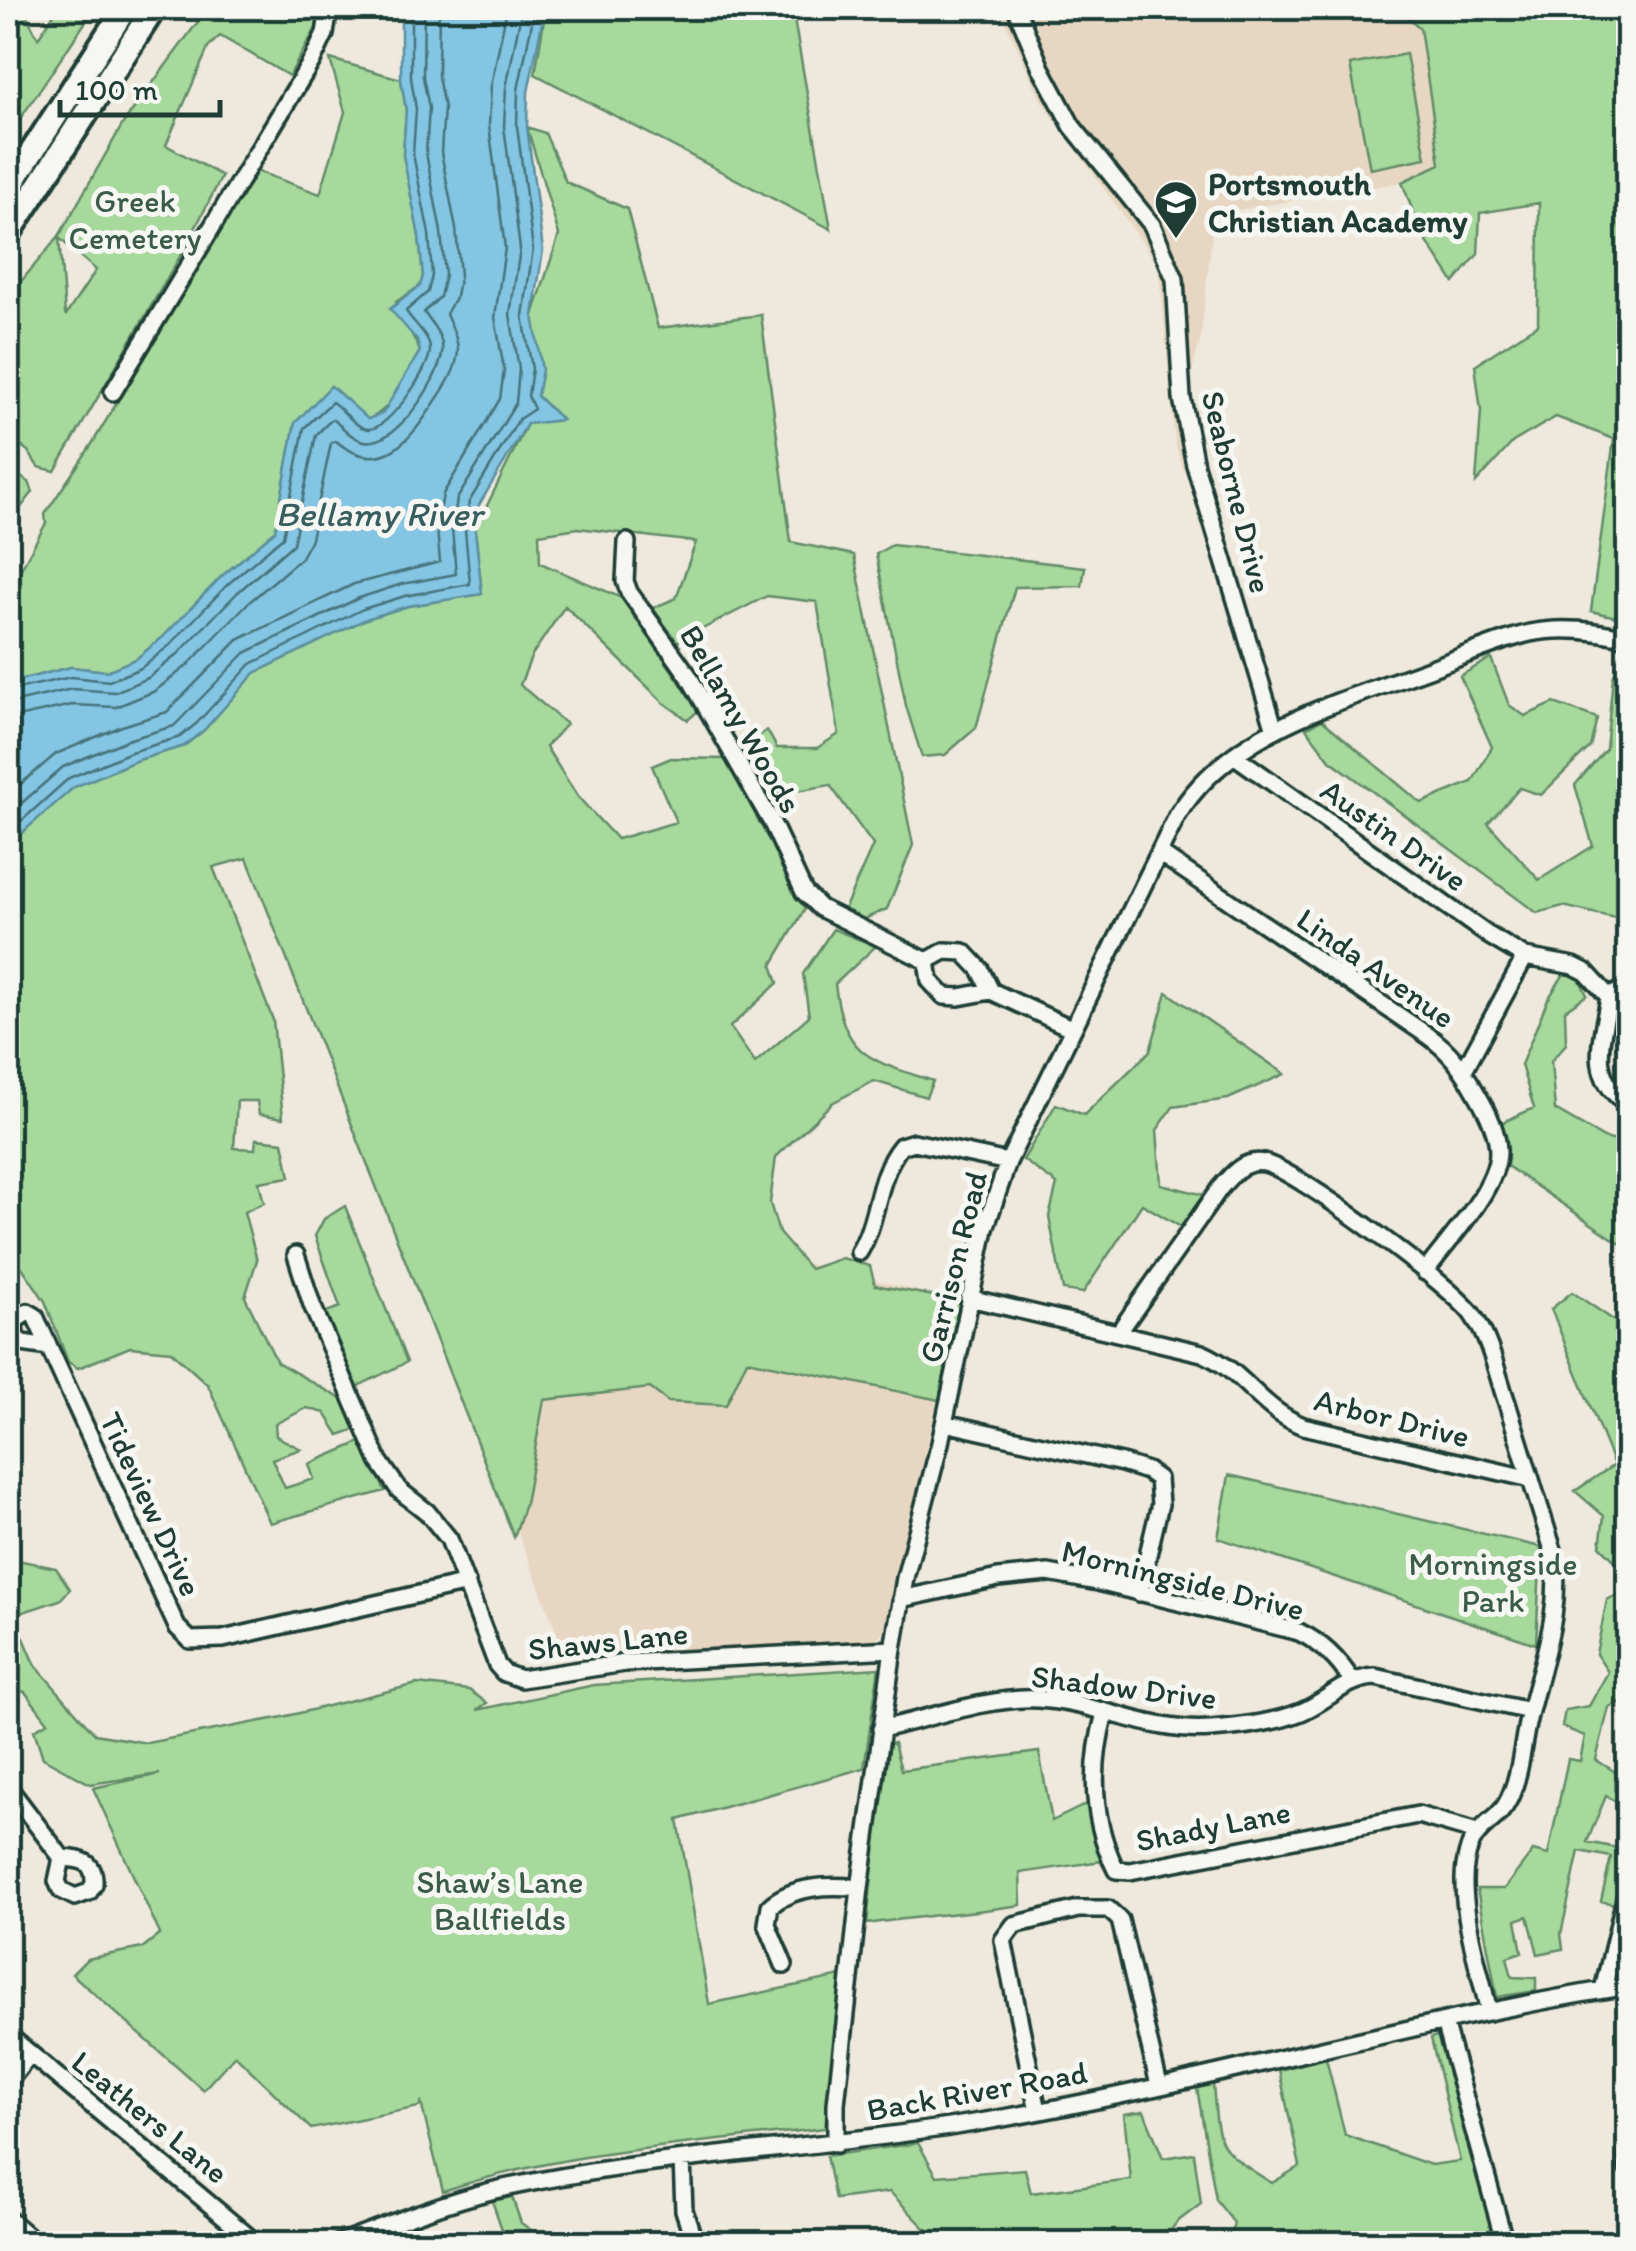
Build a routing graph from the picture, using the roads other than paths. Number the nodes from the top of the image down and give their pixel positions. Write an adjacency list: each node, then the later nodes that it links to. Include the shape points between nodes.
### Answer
1 (125, 8): 5 (highway)
2 (154, 8): 6 (highway)
3 (329, 8): 7 (street, via 314,60)
4 (1016, 8): 10 (street, Seaborne Drive, via 1066,115 1152,226 1175,279 1181,386 1195,464)
5 (8, 188)
6 (8, 234)
7 (113, 392)
8 (627, 542): 14 (street, Bellamy Woods, via 629,592 688,675 804,892 831,914)
9 (1628, 638): 10 (street, Garrison Road, via 1580,628 1530,634)
10 (1275, 730): 11 (street, Garrison Road)
11 (1235, 756): 12 (street, Garrison Road, via 1194,788); 13 (street, Austin Drive)
12 (1159, 853): 18 (street, Garrison Road); 19 (street, Linda Avenue, via 1427,1035)
13 (1524, 957): 17 (street, via 1574,966); 19 (street)
14 (927, 962): 16 (street, via 945,951 964,952); 16 (street, via 934,990 944,996)
15 (1628, 986): 17 (street)
16 (991, 991): 18 (street)
17 (1608, 997): 20 (street, via 1599,1070 1611,1092)
18 (1073, 1029): 21 (street, Garrison Road)
19 (1464, 1070): 24 (street, Linda Avenue, via 1490,1116 1498,1153 1492,1178)
20 (1628, 1101)
21 (1008, 1162): 22 (street, via 914,1142 901,1146); 25 (street, Garrison Road)
22 (859, 1252)
23 (296, 1256): 30 (street, Shaws Lane, via 379,1462 439,1525)
24 (1425, 1272): 26 (street, via 1285,1171 1262,1162 1245,1165 1220,1188); 29 (street, via 1456,1295 1485,1337)
25 (969, 1298): 26 (street, Arbor Drive); 28 (street, Garrison Road)
26 (1119, 1332): 29 (street, Arbor Drive, via 1225,1364 1280,1416 1303,1426)
27 (49, 1348): 30 (street, Tideview Drive, via 177,1627 190,1640 223,1639)
28 (944, 1423): 31 (street, via 1122,1463 1158,1479 1160,1504); 32 (street, Garrison Road)
29 (1531, 1479): 35 (street, via 1557,1575)
30 (467, 1583): 33 (street, Shaws Lane, via 498,1665 512,1678 625,1663)
31 (1139, 1593): 32 (street, Morningside Drive, via 1048,1573); 34 (street, Morningside Drive, via 1299,1632 1340,1662)
32 (902, 1599): 33 (street, Garrison Road)
33 (893, 1649): 37 (street, Garrison Road)
34 (1352, 1681): 35 (street, via 1400,1681); 36 (street, Shadow Drive, via 1297,1714 1222,1728 1197,1730)
35 (1530, 1711): 39 (street, via 1508,1802)
36 (1105, 1713): 37 (street, Shadow Drive, via 1014,1700); 39 (street, Shady Lane, via 1096,1746 1095,1798 1116,1870 1418,1815)
37 (880, 1730): 42 (street, Garrison Road)
38 (8, 1788): 40 (street)
39 (1477, 1832): 46 (street, via 1465,1861 1466,1892)
40 (62, 1858)
41 (1628, 1886): 45 (street)
42 (860, 1888): 43 (street, via 821,1886 770,1906 767,1924); 53 (street, Garrison Road)
43 (784, 1965)
44 (1628, 1986): 45 (street, Back River Road)
45 (1604, 1990): 46 (street, Back River Road)
46 (1490, 2012): 47 (street, Back River Road)
47 (1444, 2022): 51 (street, Back River Road); 62 (street)
48 (8, 2035): 49 (street, Leathers Lane)
49 (30, 2054): 50 (street); 59 (street, Leathers Lane)
50 (8, 2082)
51 (1159, 2085): 52 (street, Back River Road); 52 (street, via 1114,1913 1098,1906 1041,1916 1014,1924 1004,1940)
52 (1038, 2111): 53 (street, Back River Road)
53 (836, 2144): 55 (street, Back River Road)
54 (1628, 2152): 56 (street)
55 (682, 2160): 60 (street, Back River Road, via 498,2190); 61 (street, via 684,2210)
56 (1628, 2169)
57 (8, 2219): 58 (street)
58 (37, 2244)
59 (257, 2244)
60 (337, 2244)
61 (695, 2244)
62 (1505, 2244)

